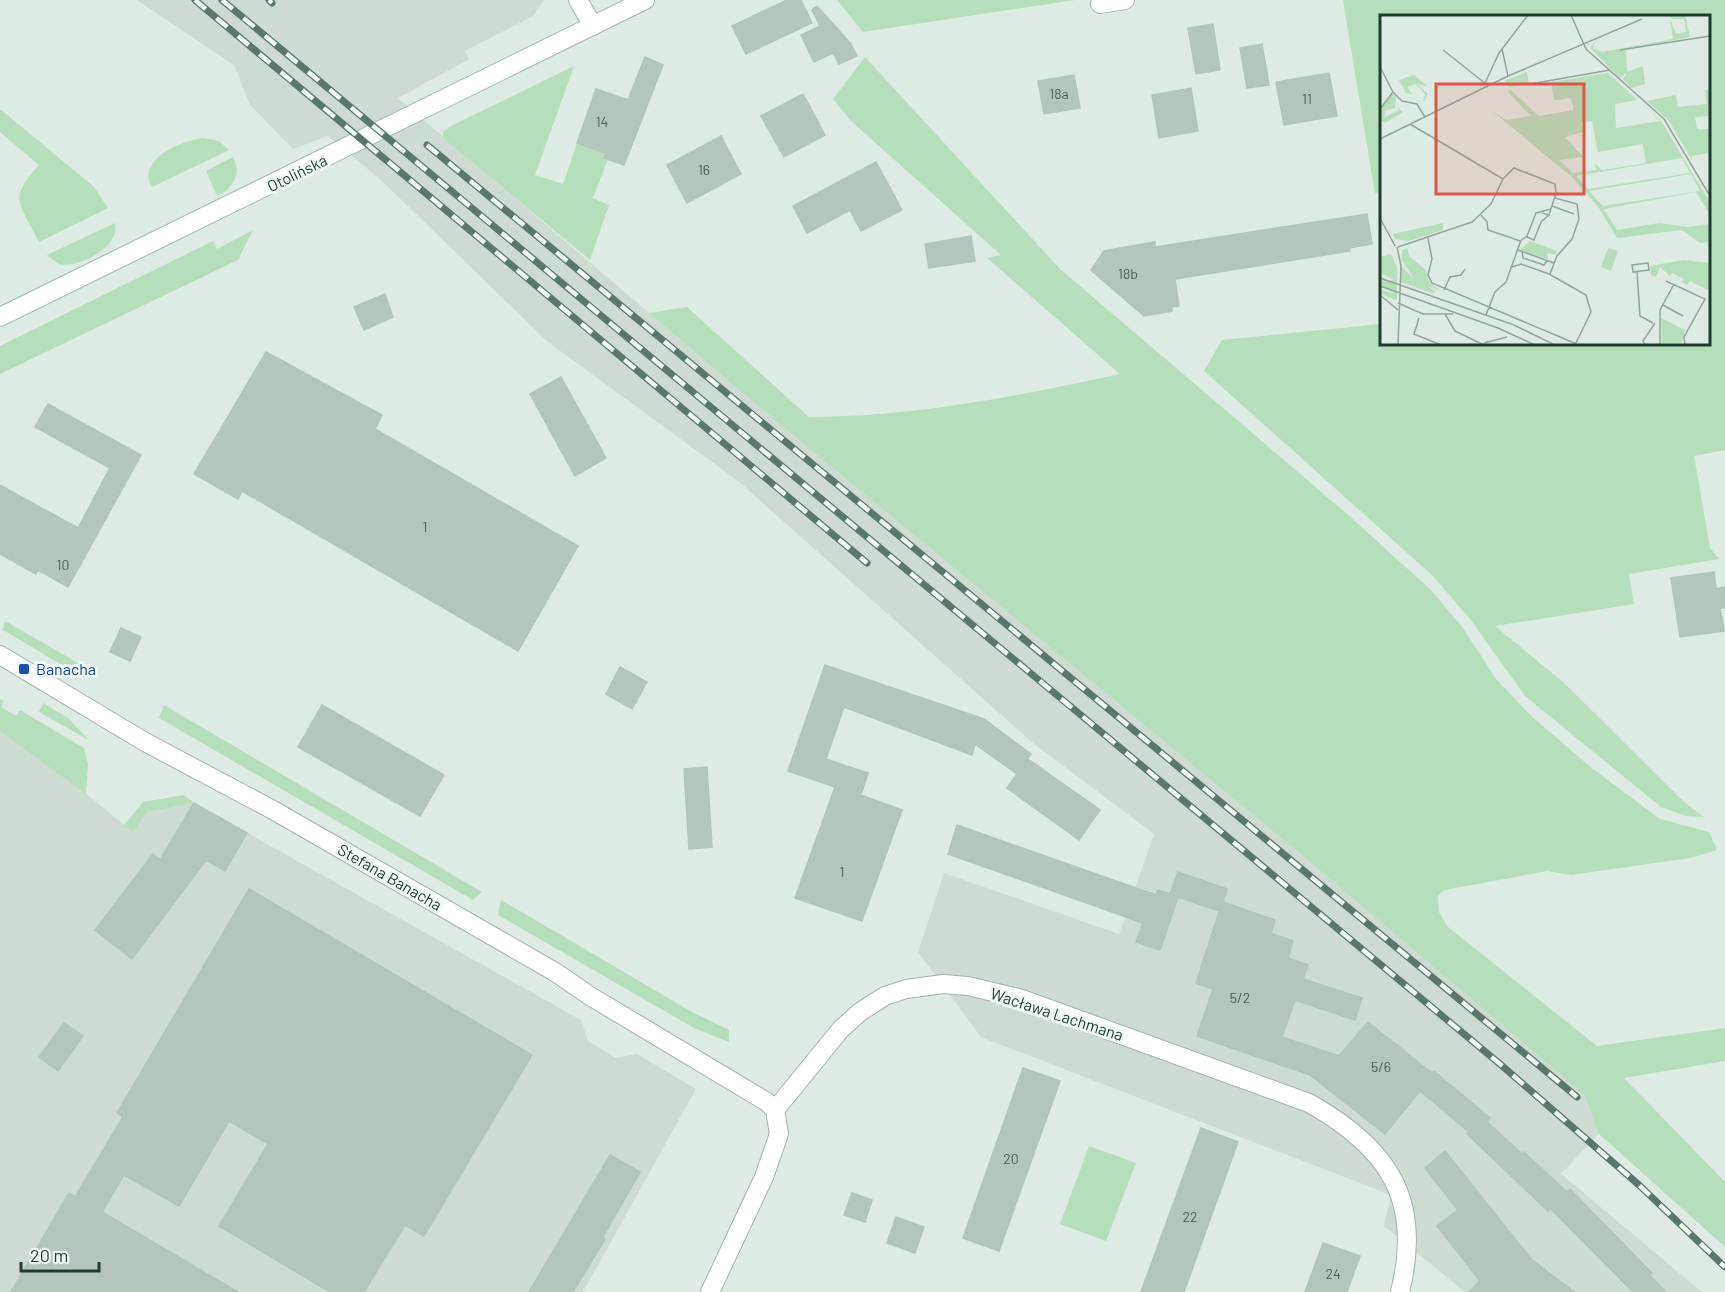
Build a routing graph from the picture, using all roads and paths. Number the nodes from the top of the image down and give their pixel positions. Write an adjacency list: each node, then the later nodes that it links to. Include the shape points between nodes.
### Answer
1 (578, 0): 5 (street)
2 (645, 0): 5 (street, Otolińska)
3 (1125, 0): 4 (street)
4 (1100, 4)
5 (593, 26): 6 (street, Otolińska)
6 (0, 317)
7 (0, 655): 8 (street, Stefana Banacha, via 135,736 273,810 555,972)
8 (775, 1110): 9 (street, via 779,1134 762,1182); 10 (street, Wacława Lachmana, via 846,1025 885,996 906,989 951,984 1022,999 1309,1103 1349,1129 1382,1161 1401,1194 1408,1229)
9 (710, 1292)
10 (1400, 1292)

